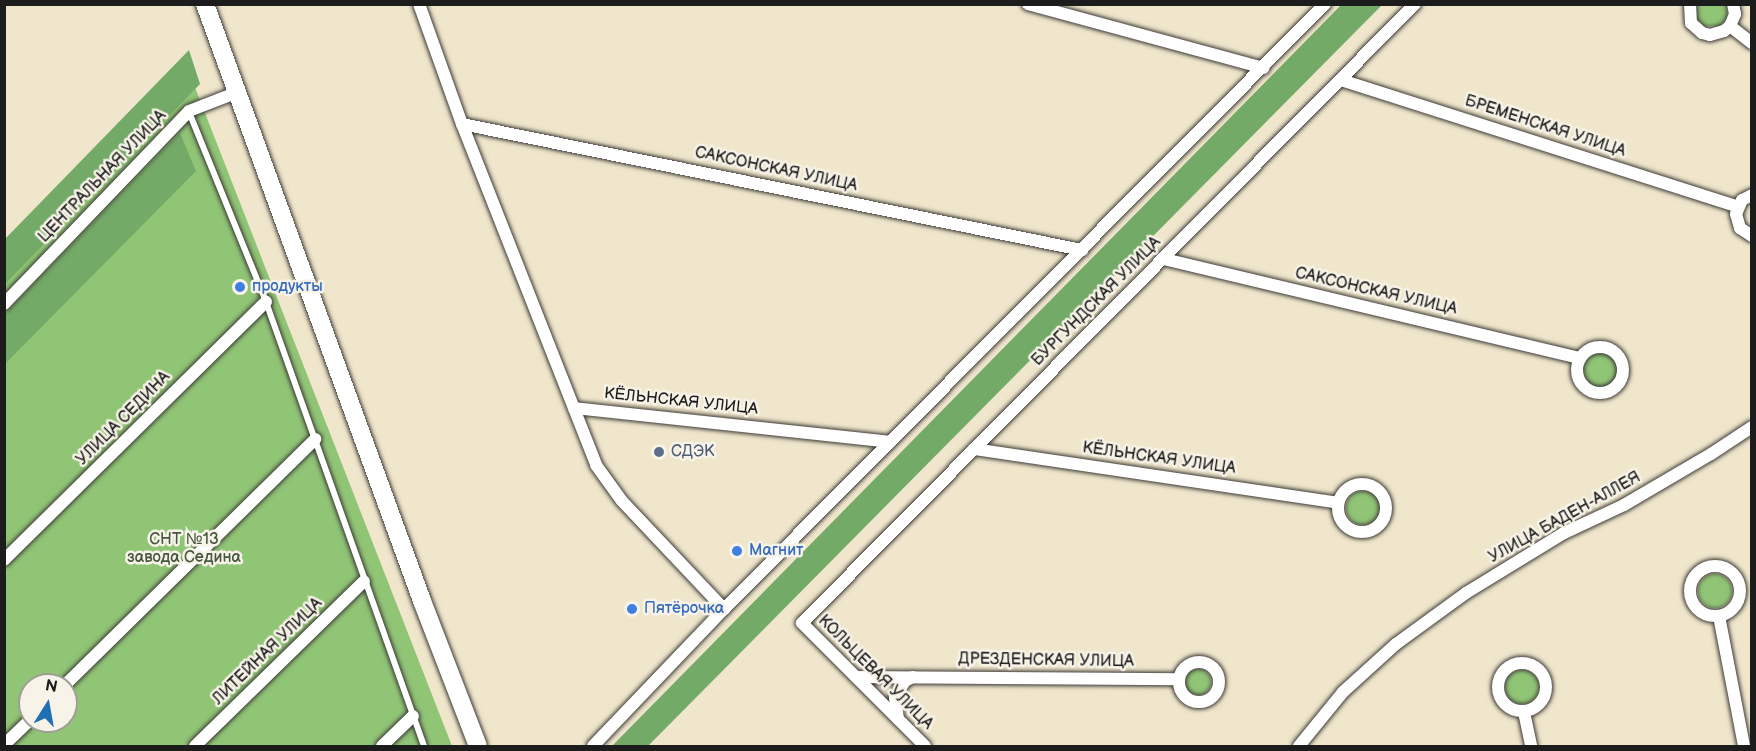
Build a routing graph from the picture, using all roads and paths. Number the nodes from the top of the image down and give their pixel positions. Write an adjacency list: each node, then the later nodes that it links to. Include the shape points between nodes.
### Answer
1 (205, 4): 12 (street)
2 (419, 4): 14 (street)
3 (1028, 4): 10 (street)
4 (1325, 4): 10 (street)
5 (1415, 4): 11 (street, БУРГУНДСКАЯ УЛИЦА)
6 (1690, 4): 8 (street, via 1691,23 1702,33 1717,34)
7 (1733, 4): 8 (street, via 1735,15)
8 (1730, 26): 9 (street)
9 (1752, 43)
10 (1263, 68): 18 (street)
11 (1341, 80): 16 (street, БРЕМЕНСКАЯ УЛИЦА); 19 (street, БУРГУНДСКАЯ УЛИЦА)
12 (238, 92): 13 (street, ЦЕНТРАЛЬНАЯ УЛИЦА); 46 (street)
13 (189, 111): 20 (lane); 21 (street, ЦЕНТРАЛЬНАЯ УЛИЦА)
14 (462, 124): 18 (street, САКСОНСКАЯ УЛИЦА); 23 (street)
15 (1752, 195): 16 (street)
16 (1738, 207): 17 (street, via 1737,221)
17 (1752, 236)
18 (1082, 250): 26 (street)
19 (1164, 259): 22 (street, САКСОНСКАЯ УЛИЦА); 27 (street, БУРГУНДСКАЯ УЛИЦА)
20 (266, 302): 25 (lane); 29 (street, УЛИЦА СЕДИНА)
21 (4, 304)
22 (1580, 358)
23 (574, 408): 26 (street, КЁЛЬНСКАЯ УЛИЦА); 31 (street, via 596,465 622,501)
24 (1752, 427): 49 (street, УЛИЦА БАДЕН-АЛЛЕЯ, via 1624,505 1564,533 1466,593 1396,644 1342,692)
25 (315, 439): 30 (lane); 34 (street)
26 (891, 442): 31 (street)
27 (974, 449): 28 (street, КЁЛЬНСКАЯ УЛИЦА); 33 (street, БУРГУНДСКАЯ УЛИЦА)
28 (1338, 503): 28 (street, via 1343,524 1363,533 1376,528 1387,510 1379,491 1367,484 1349,488)
29 (4, 560)
30 (364, 581): 39 (lane); 43 (street, ЛИТЕЙНАЯ УЛИЦА)
31 (724, 609): 47 (street)
32 (1719, 616): 32 (street, via 1708,616 1698,610 1690,595 1697,574 1717,566 1730,571 1740,588 1737,604 1730,613); 51 (street)
33 (802, 623): 35 (street, КОЛЬЦЕВАЯ УЛИЦА)
34 (77, 673)
35 (856, 676): 36 (street, ДРЕЗДЕНСКАЯ УЛИЦА); 40 (street, КОЛЬЦЕВАЯ УЛИЦА)
36 (914, 676): 37 (street, ДРЕЗДЕНСКАЯ УЛИЦА); 40 (street, via 905,681 895,698)
37 (1178, 679)
38 (1524, 712): 38 (street, via 1538,706 1546,686 1536,668 1517,663 1504,670 1499,689 1507,706); 50 (street)
39 (413, 716): 44 (street); 45 (lane)
40 (899, 721): 48 (street, КОЛЬЦЕВАЯ УЛИЦА)
41 (18, 732): 42 (street)
42 (4, 745)
43 (195, 747)
44 (382, 747)
45 (424, 747)
46 (478, 747)
47 (593, 747)
48 (925, 747)
49 (1299, 747)
50 (1531, 747)
51 (1744, 747)

